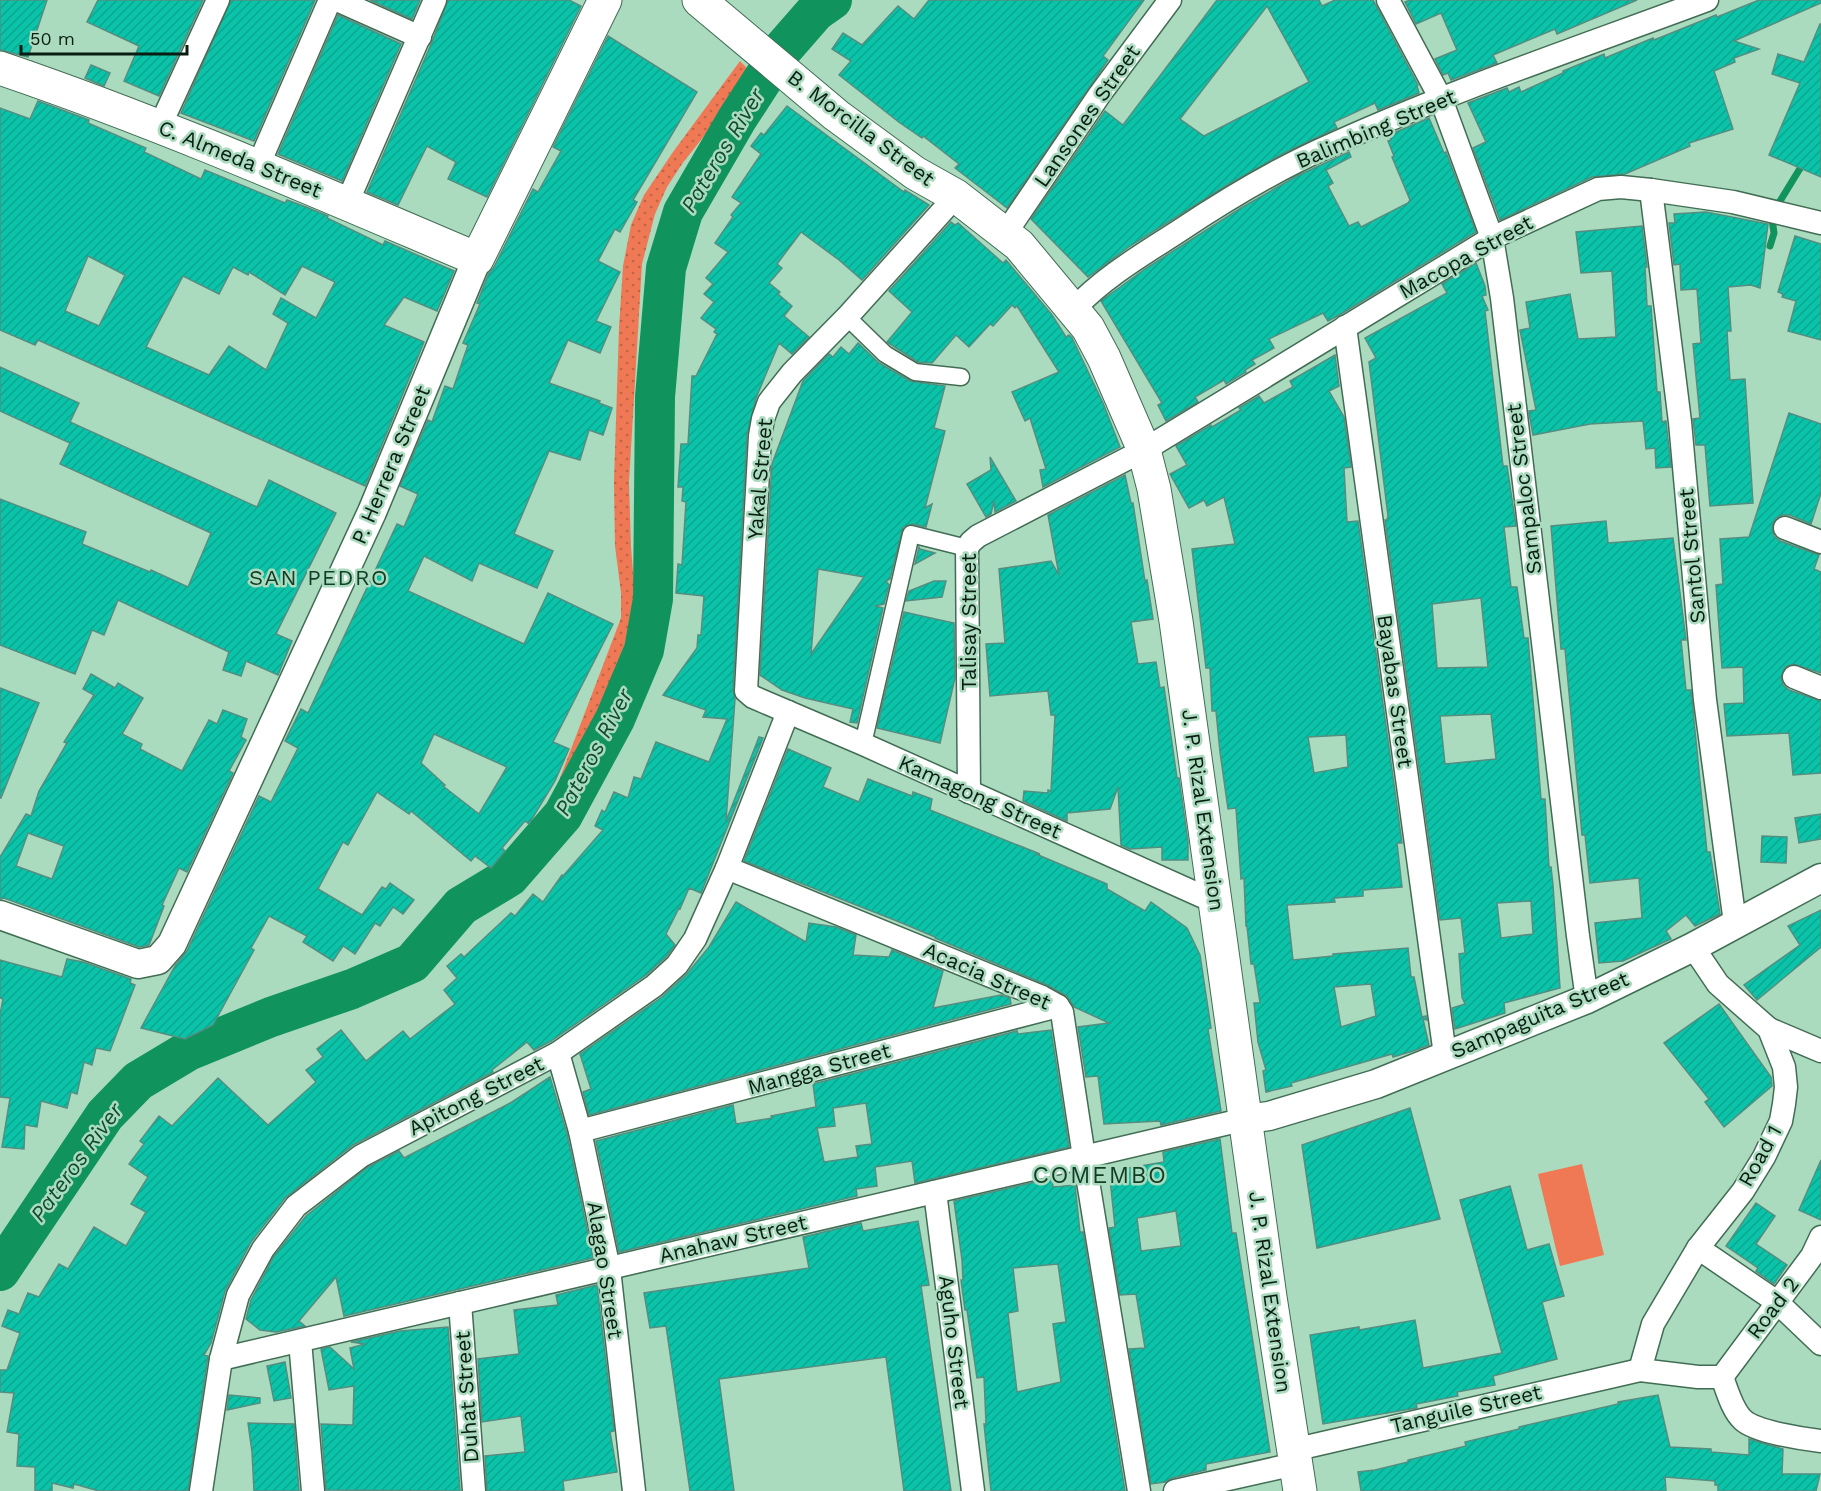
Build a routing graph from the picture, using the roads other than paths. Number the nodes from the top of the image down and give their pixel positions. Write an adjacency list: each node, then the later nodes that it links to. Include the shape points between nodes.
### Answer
1 (218, 0): 14 (street)
2 (330, 0): 15 (street)
3 (337, 0): 11 (street)
4 (435, 0): 11 (street)
5 (605, 0): 22 (main road, P. Herrera Street)
6 (699, 0): 10 (main road, B. Morcilla Street)
7 (1170, 0): 20 (street, Lansones Street, via 1100,94)
8 (1388, 0): 13 (street, Sampaloc Street)
9 (1707, 0): 13 (street, Balimbing Street)
10 (733, 16): 17 (main road, B. Morcilla Street, via 915,173)
11 (420, 37): 18 (street)
12 (0, 68): 14 (main road, C. Almeda Street)
13 (1442, 99): 21 (street, Sampaloc Street); 23 (street, Balimbing Street, via 1328,146 1235,194 1118,270)
14 (160, 126): 15 (main road, C. Almeda Street)
15 (258, 166): 18 (main road, C. Almeda Street)
16 (1650, 190): 19 (street, Macopa Street, via 1733,202); 21 (street, Macopa Street, via 1598,189); 41 (street, Santol Street, via 1680,422 1705,700)
17 (956, 196): 20 (main road, J. P. Rizal Extension); 24 (street, Yakal Street)
18 (347, 203): 22 (main road, C. Almeda Street)
19 (1821, 223)
20 (1005, 234): 23 (main road, J. P. Rizal Extension)
21 (1492, 238): 25 (street, Macopa Street); 43 (street, Sampaloc Street)
22 (477, 259): 40 (street, P. Herrera Street, via 372,512 172,944 158,960 138,964)
23 (1074, 309): 27 (main road, J. P. Rizal Extension, via 1104,358)
24 (847, 317): 26 (street, via 885,354 915,372); 33 (street, Yakal Street, via 792,373 762,418)
25 (1345, 327): 27 (street, Macopa Street); 48 (street, Bayabas Street)
26 (961, 377)
27 (1144, 450): 30 (street, Talisay Street, via 978,536); 39 (main road, J. P. Rizal Extension, via 1176,621)
28 (1785, 528): 29 (street)
29 (1821, 542)
30 (967, 548): 35 (street, via 911,534); 36 (street, Talisay Street)
31 (1794, 677): 32 (street)
32 (1821, 688)
33 (746, 691): 34 (street, Kamagong Street, via 753,698)
34 (788, 712): 35 (street, Kamagong Street); 37 (street, Apitong Street)
35 (863, 744): 36 (street, Kamagong Street)
36 (969, 792): 39 (street, Kamagong Street)
37 (728, 868): 44 (street, Acacia Street); 47 (street, Apitong Street, via 695,939 677,965 654,986)
38 (1821, 878): 41 (street, Sampaguita Street)
39 (1215, 902): 49 (main road, J. P. Rizal Extension)
40 (0, 915)
41 (1735, 923): 42 (street, Sampaguita Street)
42 (1693, 947): 43 (street, Sampaguita Street); 45 (street, Road 1, via 1719,984)
43 (1587, 999): 48 (street, Sampaguita Street)
44 (1058, 1006): 50 (street, Mangga Street); 51 (street, Acacia Street, via 1064,1016)
45 (1769, 1029): 46 (street); 53 (street, Road 1, via 1784,1066 1786,1087 1781,1121 1743,1191)
46 (1821, 1051)
47 (558, 1053): 50 (street, Alagao Street); 60 (street, Apitong Street, via 361,1156 296,1206 263,1249 238,1295)
48 (1445, 1055): 49 (street, Sampaguita Street, via 1376,1084 1269,1116)
49 (1246, 1119): 51 (street, Anahaw Street); 64 (main road, J. P. Rizal Extension)
50 (580, 1131): 55 (street, Alagao Street)
51 (1084, 1158): 52 (street, Anahaw Street); 70 (street, Acacia Street)
52 (935, 1192): 55 (street, Anahaw Street); 69 (street, Aguho Street)
53 (1698, 1248): 56 (street); 61 (street, Road 1, via 1653,1324)
54 (1818, 1250): 56 (street, Road 2)
55 (609, 1269): 57 (street, Anahaw Street); 68 (street, Alagao Street)
56 (1777, 1302): 59 (street); 62 (street, Road 2)
57 (460, 1304): 58 (street, Anahaw Street); 67 (street, Duhat Street)
58 (300, 1341): 60 (street, Anahaw Street); 66 (street)
59 (1821, 1344)
60 (221, 1359): 65 (street, Apitong Street)
61 (1640, 1370): 62 (street, Tanguile Street); 64 (street, Tanguile Street)
62 (1722, 1377): 63 (street, via 1743,1421 1765,1430)
63 (1821, 1441)
64 (1296, 1468): 71 (street, Tanguile Street)
65 (201, 1491)
66 (313, 1491)
67 (474, 1491)
68 (634, 1491)
69 (974, 1491)
70 (1139, 1491)
71 (1175, 1491)

